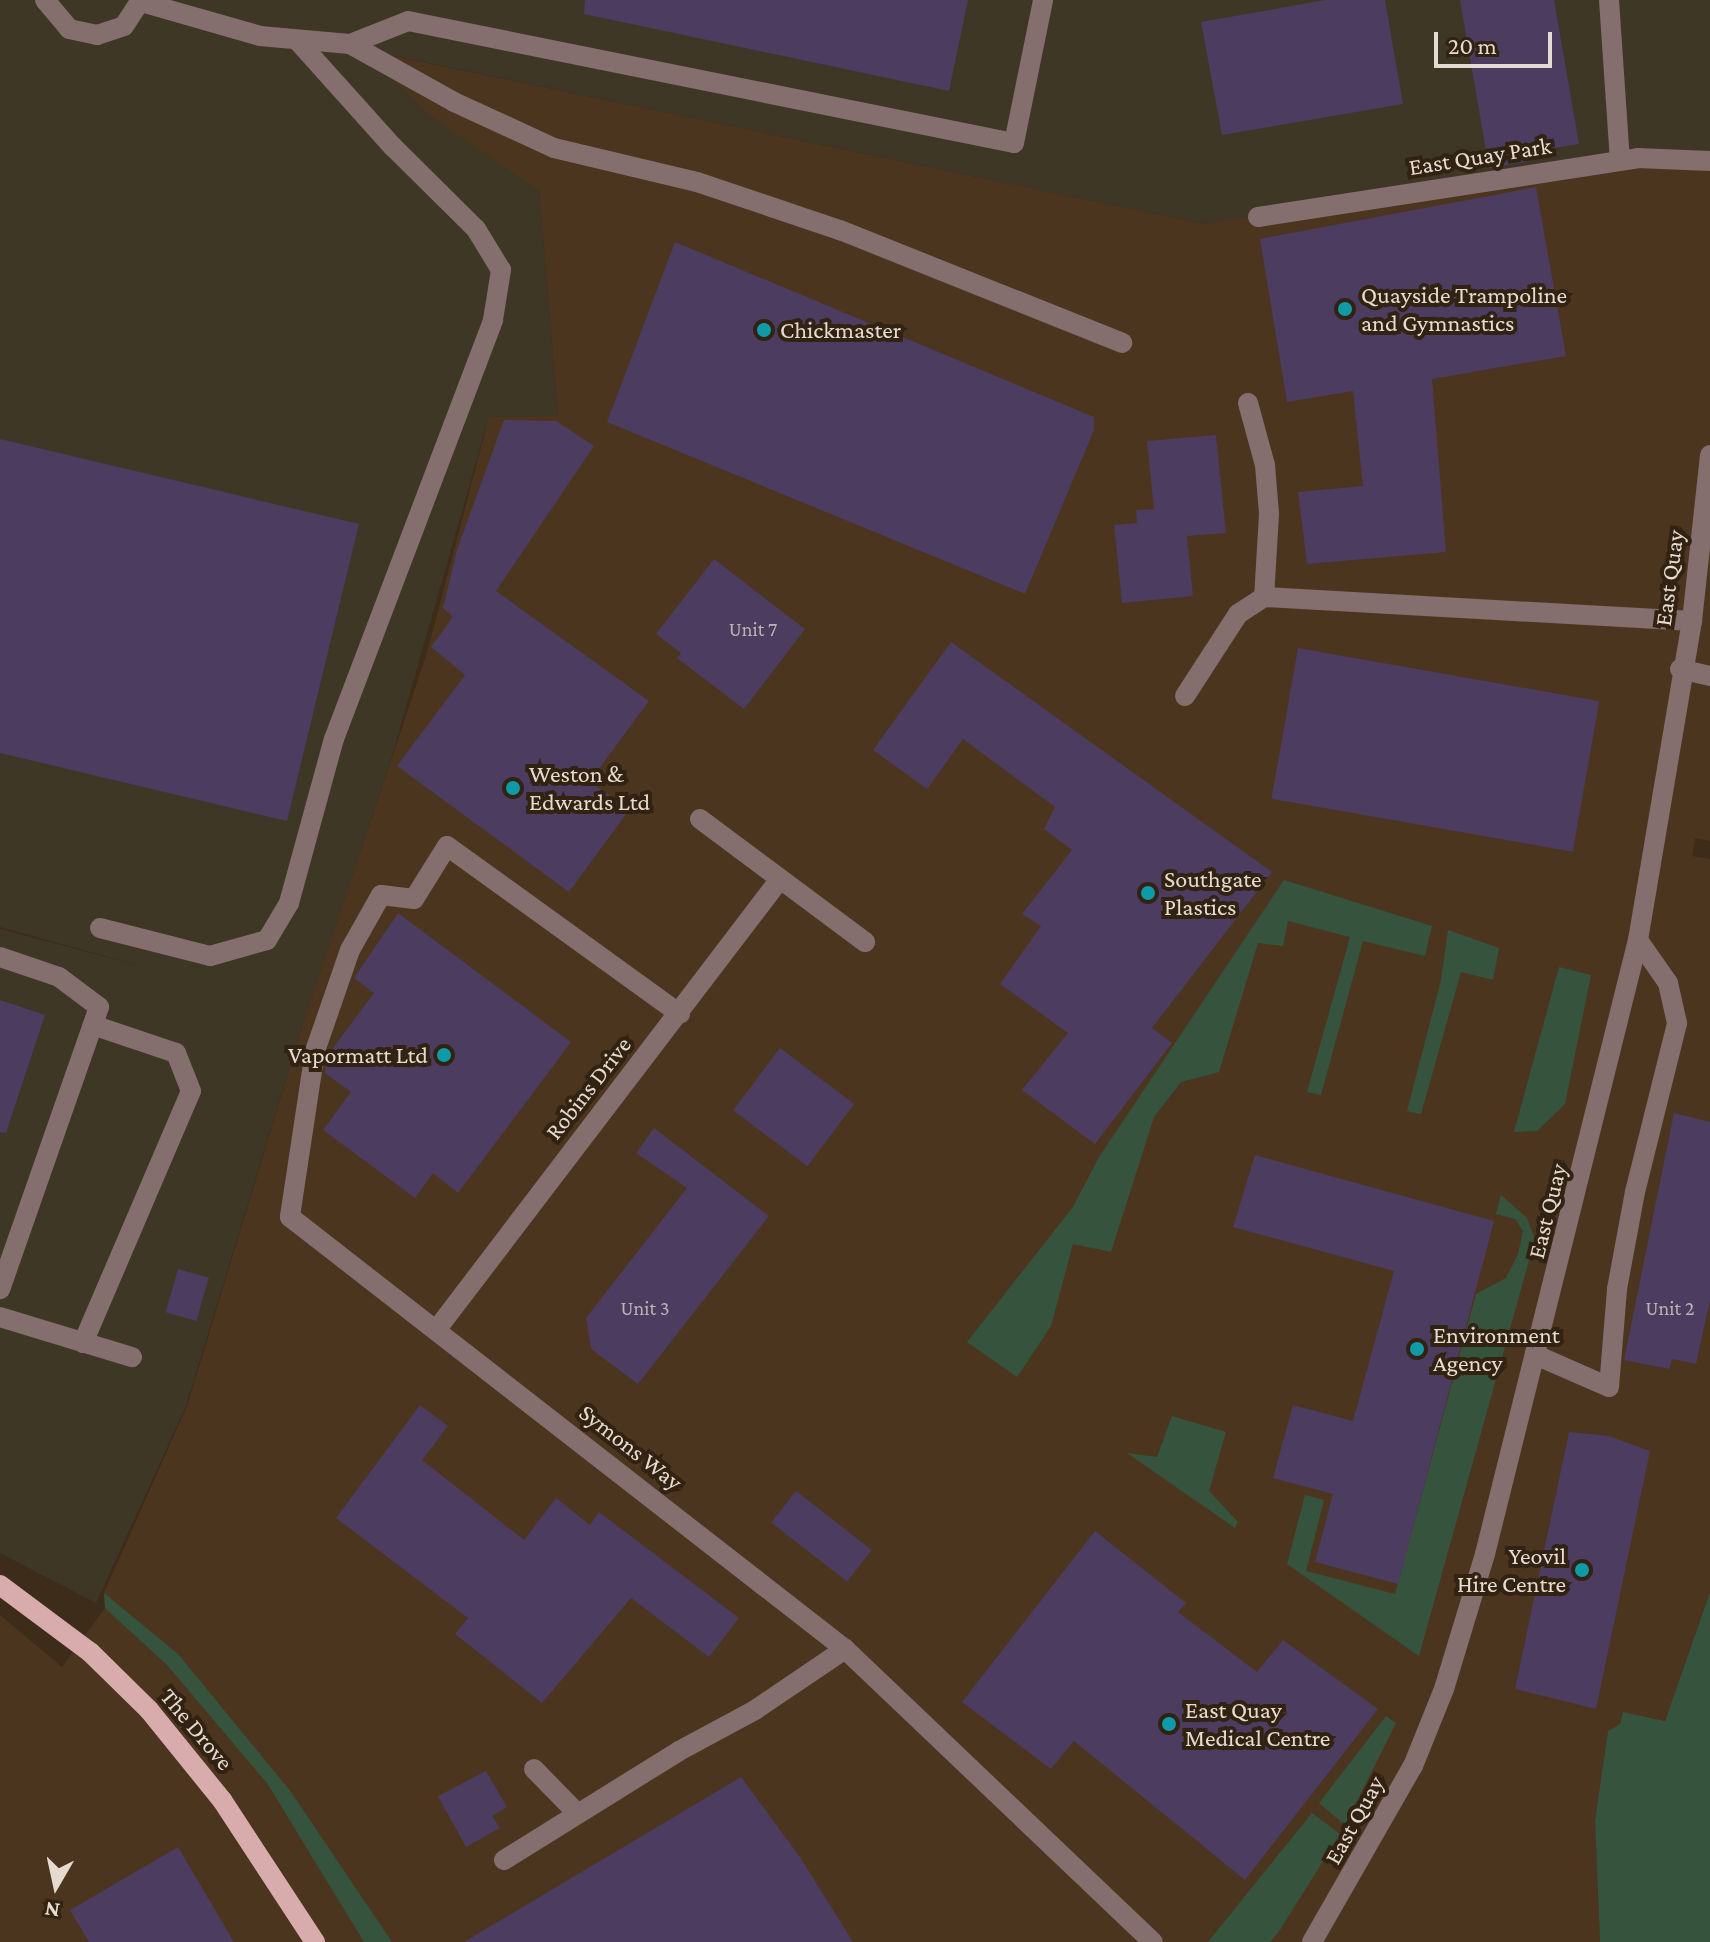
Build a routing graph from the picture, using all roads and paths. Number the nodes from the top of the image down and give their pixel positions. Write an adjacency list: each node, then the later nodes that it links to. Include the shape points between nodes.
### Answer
1 (45, 0): 4 (street, via 69,29 97,35 124,26)
2 (1043, 0): 6 (street, via 1014,143 408,21)
3 (1609, 0): 7 (street)
4 (141, 1): 5 (street, via 260,36)
5 (298, 41): 6 (street); 20 (street, via 476,229 501,270 493,320 334,739 289,903 267,940 210,956)
6 (350, 44): 10 (street, via 454,102 554,148 697,182 840,230)
7 (1620, 161): 8 (street, East Quay Park); 9 (street, East Quay Park)
8 (1710, 161)
9 (1258, 217)
10 (1122, 343)
11 (1248, 403): 13 (street, via 1265,465 1269,514)
12 (1710, 455): 14 (street, East Quay)
13 (1264, 597): 14 (street); 17 (street, via 1238,614)
14 (1692, 621): 15 (street, East Quay)
15 (1680, 669): 16 (street); 21 (street, East Quay)
16 (1710, 676)
17 (1185, 696)
18 (700, 819): 19 (street)
19 (780, 879): 22 (street); 24 (street, Robins Drive)
20 (100, 928)
21 (1638, 940): 30 (street, East Quay); 30 (street, via 1668,983 1677,1023 1635,1192 1617,1289 1609,1387)
22 (865, 942)
23 (0, 957): 25 (street, via 59,977 99,1007)
24 (680, 1014): 28 (street, Robins Drive); 28 (street, Symons Way, via 447,846 414,899 381,895 350,950 315,1051 290,1217)
25 (93, 1025): 26 (street); 29 (street, via 176,1053 191,1091)
26 (0, 1289)
27 (0, 1317): 29 (street)
28 (437, 1329): 33 (street, Symons Way)
29 (83, 1343): 31 (street)
30 (1538, 1356): 39 (street, East Quay, via 1437,1709 1368,1852)
31 (132, 1357)
32 (0, 1585): 37 (main road, The Drove, via 80,1644 149,1710 222,1800)
33 (845, 1649): 35 (street, via 755,1710); 38 (street, Symons Way)
34 (534, 1769): 35 (street)
35 (577, 1813): 36 (street)
36 (504, 1860)
37 (315, 1942)
38 (1153, 1942)
39 (1312, 1942)

